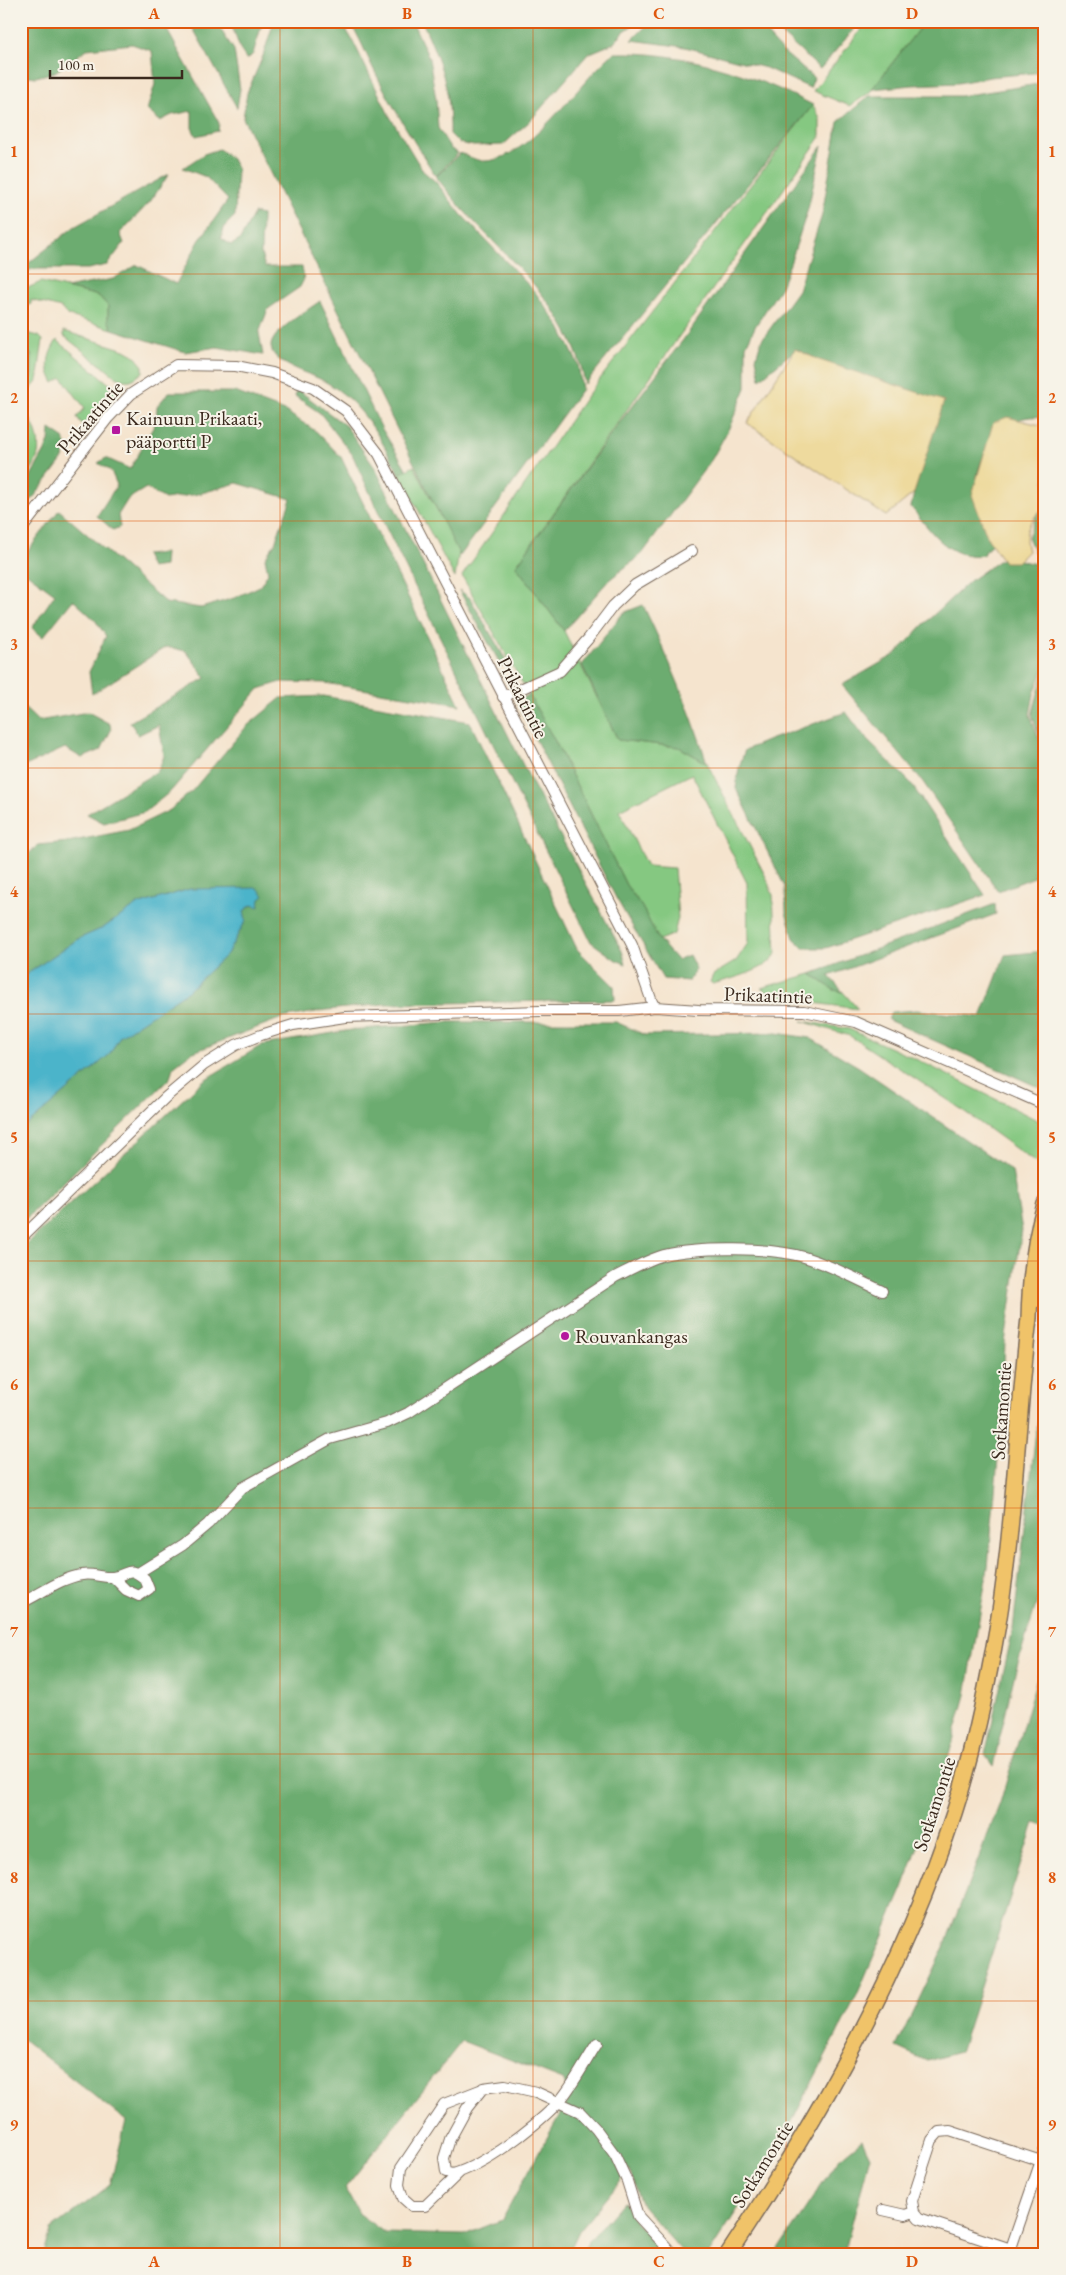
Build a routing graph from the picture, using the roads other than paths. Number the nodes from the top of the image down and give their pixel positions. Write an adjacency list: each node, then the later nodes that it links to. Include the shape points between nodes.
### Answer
1 (21, 530): 3 (street, Prikaatintie, via 108,418 130,394 151,379 176,365 236,366 272,373 313,388 346,411 379,454)
2 (692, 550): 3 (street, via 635,585 613,606 560,671)
3 (503, 697): 4 (street, Prikaatintie, via 632,945)
4 (656, 1007): 5 (street, Prikaatintie, via 804,1010 856,1022); 7 (street, via 619,1011 539,1010 345,1017 294,1025 261,1035 236,1045 166,1097)
5 (1045, 1105)
6 (1045, 1204): 10 (highway, Sotkamontie, via 1030,1283)
7 (21, 1238)
8 (1045, 1265): 10 (highway, Sotkamontie)
9 (882, 1290): 11 (street, via 806,1257 782,1251 682,1252 644,1263 615,1277 408,1413 387,1423 330,1439 242,1488 183,1545)
10 (1029, 1318): 24 (highway, Sotkamontie, via 1015,1490 994,1650 977,1732 954,1812 900,1953 865,2024 783,2172)
11 (138, 1573): 12 (street, via 127,1571); 12 (street, via 146,1579 149,1589 139,1596 126,1590)
12 (113, 1577): 13 (street, via 83,1574 65,1579)
13 (21, 1603)
14 (597, 2044): 16 (street)
15 (483, 2088): 16 (street, via 505,2085 536,2092); 19 (street, via 450,2138 444,2158 446,2172); 19 (street, via 444,2104 401,2168 398,2185 403,2198 412,2206 425,2206)
16 (558, 2103): 19 (street, via 512,2142); 23 (street, via 580,2112 596,2129 615,2155 638,2216)
17 (1045, 2149): 18 (street)
18 (1041, 2161): 21 (street, via 950,2131 939,2132 932,2140 912,2201); 22 (street)
19 (459, 2172)
20 (883, 2210): 21 (street, via 905,2214)
21 (914, 2212): 22 (street, via 919,2218)
22 (1010, 2251)
23 (673, 2254)
24 (728, 2254)

